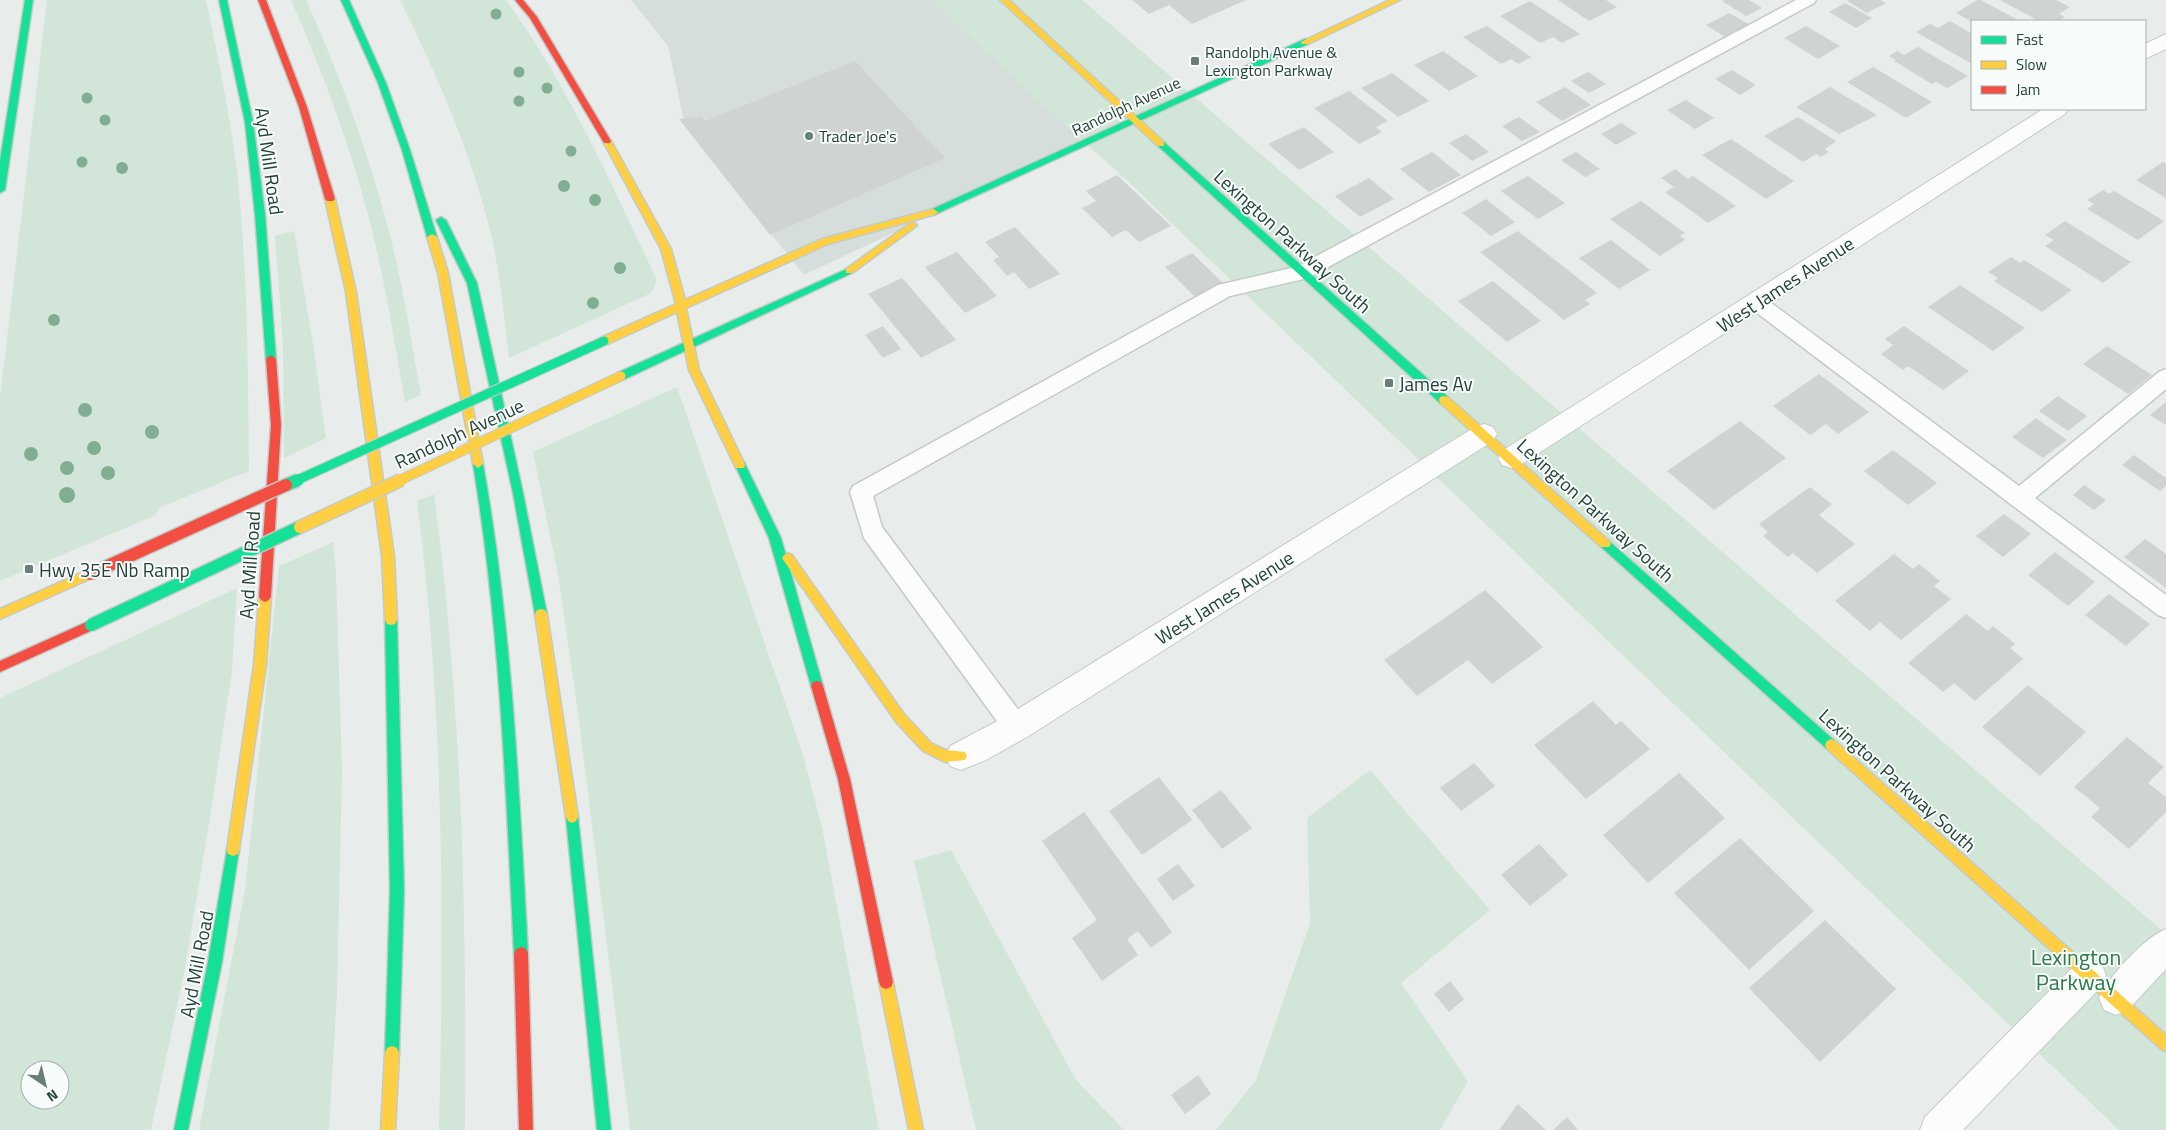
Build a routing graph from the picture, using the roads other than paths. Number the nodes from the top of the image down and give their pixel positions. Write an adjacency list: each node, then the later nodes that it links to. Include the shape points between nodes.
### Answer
1 (29, 0): 14 (main road)
2 (223, 0): 34 (main road, Ayd Mill Road, via 250,131 260,214 276,424 259,674 215,962)
3 (262, 0): 35 (main road, via 303,107 328,191 347,273 388,556 396,759 397,962)
4 (345, 0): 13 (main road, via 382,83)
5 (519, 0): 18 (main road, via 533,17 591,112 666,249)
6 (1004, 0): 12 (main road, Lexington Parkway South)
7 (1396, 0): 12 (main road, Randolph Avenue)
8 (1808, 0): 16 (lane)
9 (2166, 40): 10 (street)
10 (2146, 52)
11 (2056, 110): 17 (street, West James Avenue)
12 (1134, 121): 15 (main road, Randolph Avenue); 16 (main road, Lexington Parkway South)
13 (406, 150): 36 (main road, via 443,274 489,527 509,728 521,939); 37 (main road, via 472,283 518,493 570,795)
14 (0, 190)
15 (924, 216): 18 (main road, Randolph Avenue, via 825,241); 19 (main road, Randolph Avenue, via 851,270)
16 (1302, 272): 21 (main road, Lexington Parkway South); 28 (lane, via 1225,290 861,492 872,531)
17 (1756, 302): 22 (street, West James Avenue); 23 (lane)
18 (682, 306): 19 (main road); 26 (main road, Randolph Avenue, bridge)
19 (689, 345): 24 (main road, via 694,370); 27 (main road, Randolph Avenue, bridge)
20 (2166, 377): 23 (lane)
21 (1484, 434): 22 (main road, Lexington Parkway South); 28 (street, West James Avenue)
22 (1512, 458): 31 (main road, Lexington Parkway South)
23 (2020, 498): 25 (lane)
24 (775, 538): 29 (main road, via 900,718 927,746 945,756); 38 (main road, via 844,779)
25 (2166, 608)
26 (0, 614)
27 (0, 667)
28 (1016, 727): 29 (street, West James Avenue)
29 (961, 756)
30 (2166, 945): 32 (street)
31 (2089, 975): 32 (main road, Lexington Parkway South); 39 (street)
32 (2116, 998): 33 (main road, Lexington Parkway South)
33 (2166, 1044)
34 (181, 1130)
35 (388, 1130)
36 (526, 1130)
37 (604, 1130)
38 (916, 1130)
39 (1938, 1130)

